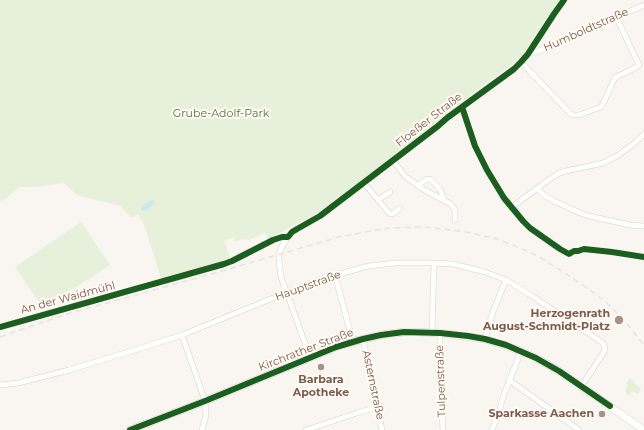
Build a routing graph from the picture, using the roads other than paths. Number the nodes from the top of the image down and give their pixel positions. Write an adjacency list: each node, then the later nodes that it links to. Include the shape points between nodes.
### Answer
1 (564, 0): 4 (street, Floeßer Straße)
2 (644, 5): 3 (street, Humboldtstraße)
3 (616, 17): 4 (street, Humboldtstraße); 5 (street, via 639,64 616,77 601,107 579,115 571,114)
4 (528, 54): 5 (street, Floeßer Straße)
5 (521, 62): 6 (street, Floeßer Straße)
6 (462, 107): 8 (street, Floeßer Straße); 15 (street, via 480,156 497,187)
7 (644, 134): 11 (street, via 617,156 603,163 559,173)
8 (393, 161): 9 (street, Floeßer Straße); 10 (street, via 406,177)
9 (364, 183): 13 (street); 20 (street, Floeßer Straße)
10 (418, 186): 14 (street); 14 (street, via 430,179 440,189)
11 (537, 189): 15 (street); 19 (street, via 554,201 589,216)
12 (390, 192): 13 (street)
13 (378, 200): 16 (street, via 391,214)
14 (444, 200): 18 (street, via 454,207)
15 (512, 207): 17 (street)
16 (400, 208)
17 (517, 214)
18 (455, 220)
19 (644, 226)
20 (288, 237): 24 (street, via 273,240 224,264); 26 (street, Floeßer Straße, via 279,254 281,277)
21 (434, 263): 22 (street, Hauptstraße, via 368,266); 23 (street, Hauptstraße, via 453,264); 28 (street)
22 (335, 275): 26 (street, Hauptstraße); 33 (street)
23 (506, 280): 32 (street); 38 (street, Hauptstraße, via 603,343 604,352)
24 (166, 281)
25 (142, 287): 27 (street, An der Waidmühl)
26 (286, 293): 30 (street, Hauptstraße); 35 (street, Floeßer Straße)
27 (0, 327)
28 (432, 332): 29 (main road, Kirchrather Straße); 31 (main road, Kirchrather Straße, via 404,332)
29 (440, 332): 32 (main road, Kirchrather Straße); 48 (street, Tulpenstraße)
30 (182, 336): 37 (street, Hauptstraße, via 69,370); 39 (street)
31 (363, 339): 33 (main road, Kirchrather Straße); 40 (street, Asternstraße)
32 (485, 339): 34 (main road, Kirchrather Straße)
33 (353, 342): 35 (main road, Kirchrather Straße)
34 (521, 351): 36 (street); 38 (main road, Kirchrather Straße)
35 (310, 357): 39 (main road, Kirchrather Straße)
36 (509, 380): 42 (street); 49 (street)
37 (0, 385)
38 (581, 386): 52 (main road, Kirchrather Straße)
39 (205, 401): 43 (main road, Kirchrather Straße); 44 (street, via 206,415)
40 (377, 407): 41 (street); 47 (street, Asternstraße)
41 (328, 423): 45 (street); 46 (street)
42 (572, 425): 50 (street); 51 (street)
43 (130, 430)
44 (202, 430)
45 (306, 430)
46 (330, 430)
47 (382, 430)
48 (443, 430)
49 (492, 430)
50 (568, 430)
51 (579, 430)
52 (644, 430)

